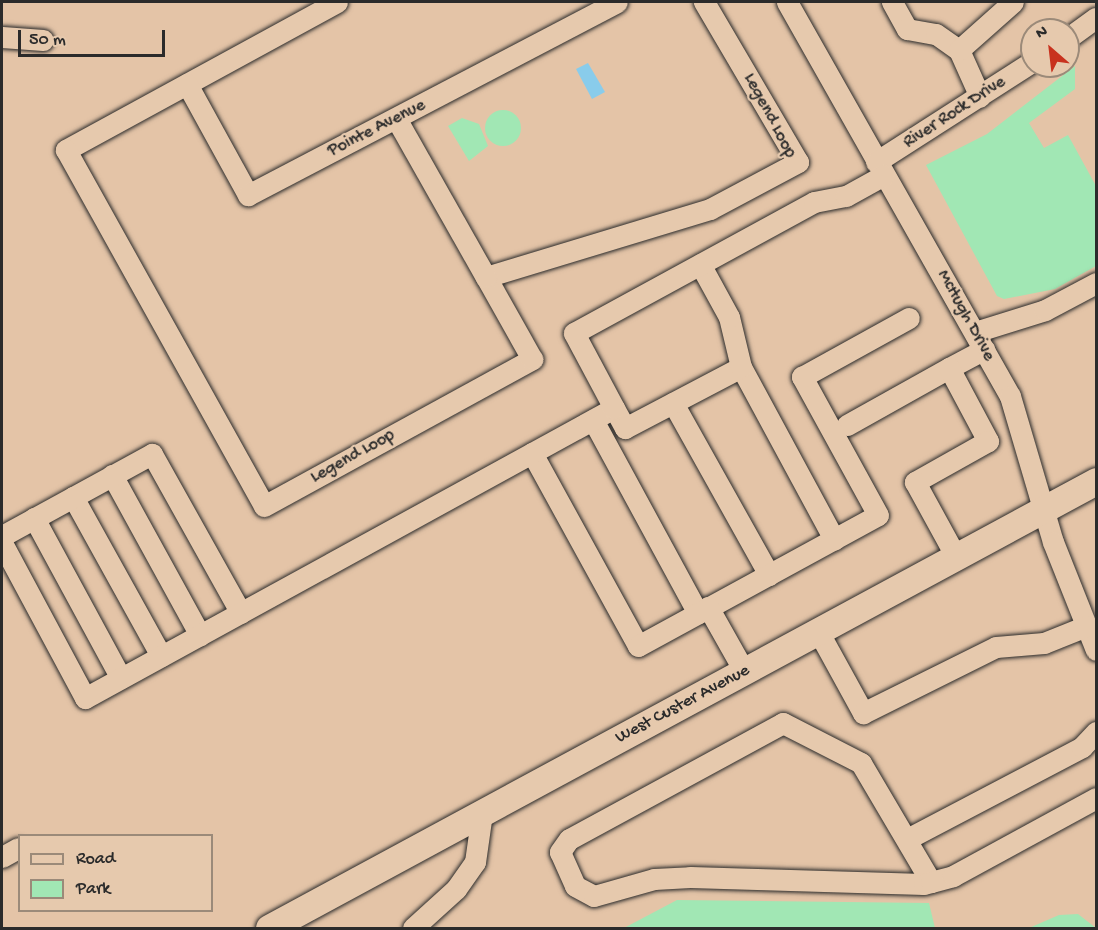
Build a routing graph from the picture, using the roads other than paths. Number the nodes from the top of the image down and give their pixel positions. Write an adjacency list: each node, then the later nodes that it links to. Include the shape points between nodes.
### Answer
1 (337, 2): 13 (street, Legend Loop)
2 (617, 2): 15 (street, Pointe Avenue)
3 (704, 2): 18 (street, Legend Loop, via 798,162 710,209)
4 (787, 2): 16 (street, McHugh Drive)
5 (892, 2): 11 (street, via 907,29 936,34)
6 (1013, 2): 11 (street)
7 (1096, 18): 8 (street)
8 (1080, 29)
9 (2, 37): 10 (street)
10 (43, 40)
11 (958, 51): 14 (street)
12 (1020, 70): 14 (street, River Rock Drive)
13 (187, 84): 15 (street, Pointe Avenue, via 248,195); 18 (street, Legend Loop, via 66,150 264,506 532,359)
14 (980, 97): 16 (street, River Rock Drive)
15 (397, 120): 18 (street)
16 (880, 169): 17 (street, River Rock Drive, via 846,196 814,202); 21 (street, McHugh Drive)
17 (700, 264): 22 (street, via 729,317); 25 (street, River Rock Drive, via 574,333)
18 (486, 277)
19 (1096, 282): 21 (street)
20 (909, 318): 35 (street, via 801,376 878,515)
21 (980, 340): 23 (street); 32 (street, McHugh Drive, via 1028,444)
22 (741, 368): 24 (street); 35 (street)
23 (949, 368): 27 (street); 37 (street, via 988,441 915,482)
24 (673, 403): 25 (street, via 625,428); 38 (street)
25 (614, 408): 26 (street)
26 (593, 420): 28 (street); 39 (street)
27 (847, 425)
28 (532, 453): 39 (street, via 638,646); 40 (street)
29 (112, 476): 31 (street); 40 (street, via 152,454); 43 (street)
30 (1096, 481): 32 (main road, West Custer Avenue)
31 (73, 497): 33 (street); 45 (street)
32 (1043, 509): 37 (main road, West Custer Avenue); 41 (street, McHugh Drive)
33 (34, 518): 34 (street); 47 (street)
34 (2, 536)
35 (834, 539): 38 (street)
36 (2, 543): 47 (street, via 85,698)
37 (956, 557): 42 (main road, West Custer Avenue)
38 (769, 575): 39 (street)
39 (703, 610): 46 (street)
40 (241, 613): 43 (street)
41 (1086, 626): 42 (street, via 1044,644 996,647 863,713); 44 (street, McHugh Drive)
42 (818, 631): 46 (main road, West Custer Avenue)
43 (200, 635): 45 (street)
44 (1096, 650)
45 (162, 656): 47 (street)
46 (744, 671): 50 (main road, West Custer Avenue)
47 (121, 678)
48 (1096, 732): 51 (street, via 1082,747)
49 (1096, 798): 52 (street, via 953,876)
50 (482, 813): 53 (main road, West Custer Avenue); 54 (street, via 474,862 456,889)
51 (907, 839): 52 (street); 52 (street, via 861,763 783,723 569,839 560,858 575,886 594,896 654,879 690,876)
52 (931, 882)
53 (269, 928)
54 (413, 928)

